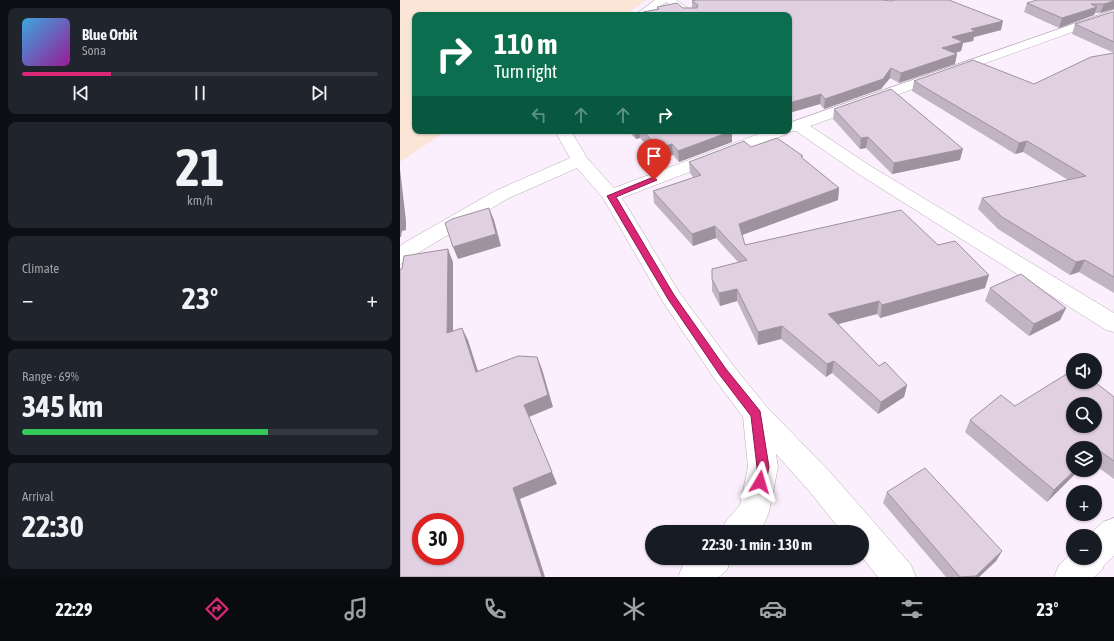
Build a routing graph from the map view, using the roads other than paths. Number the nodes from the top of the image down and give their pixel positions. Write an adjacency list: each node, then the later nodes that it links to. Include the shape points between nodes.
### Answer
1 (662, 0): 3 (street)
2 (669, 0): 4 (street)
3 (645, 12)
4 (687, 12)
5 (1114, 13): 6 (street)
6 (792, 127)
7 (792, 130): 13 (street, via 866,171)
8 (564, 134): 10 (street)
9 (773, 134): 11 (street)
10 (580, 160): 11 (street); 12 (street, via 501,195)
11 (611, 196): 14 (street, via 671,297)
12 (400, 257)
13 (1114, 324)
14 (756, 414): 15 (street, via 763,467 754,512); 16 (street)
15 (743, 525)
16 (856, 525)
17 (1114, 533): 19 (street)
18 (869, 541): 23 (street)
19 (1102, 545)
20 (708, 565): 22 (street)
21 (1083, 565): 24 (street)
22 (695, 577)
23 (899, 577)
24 (1071, 577)

